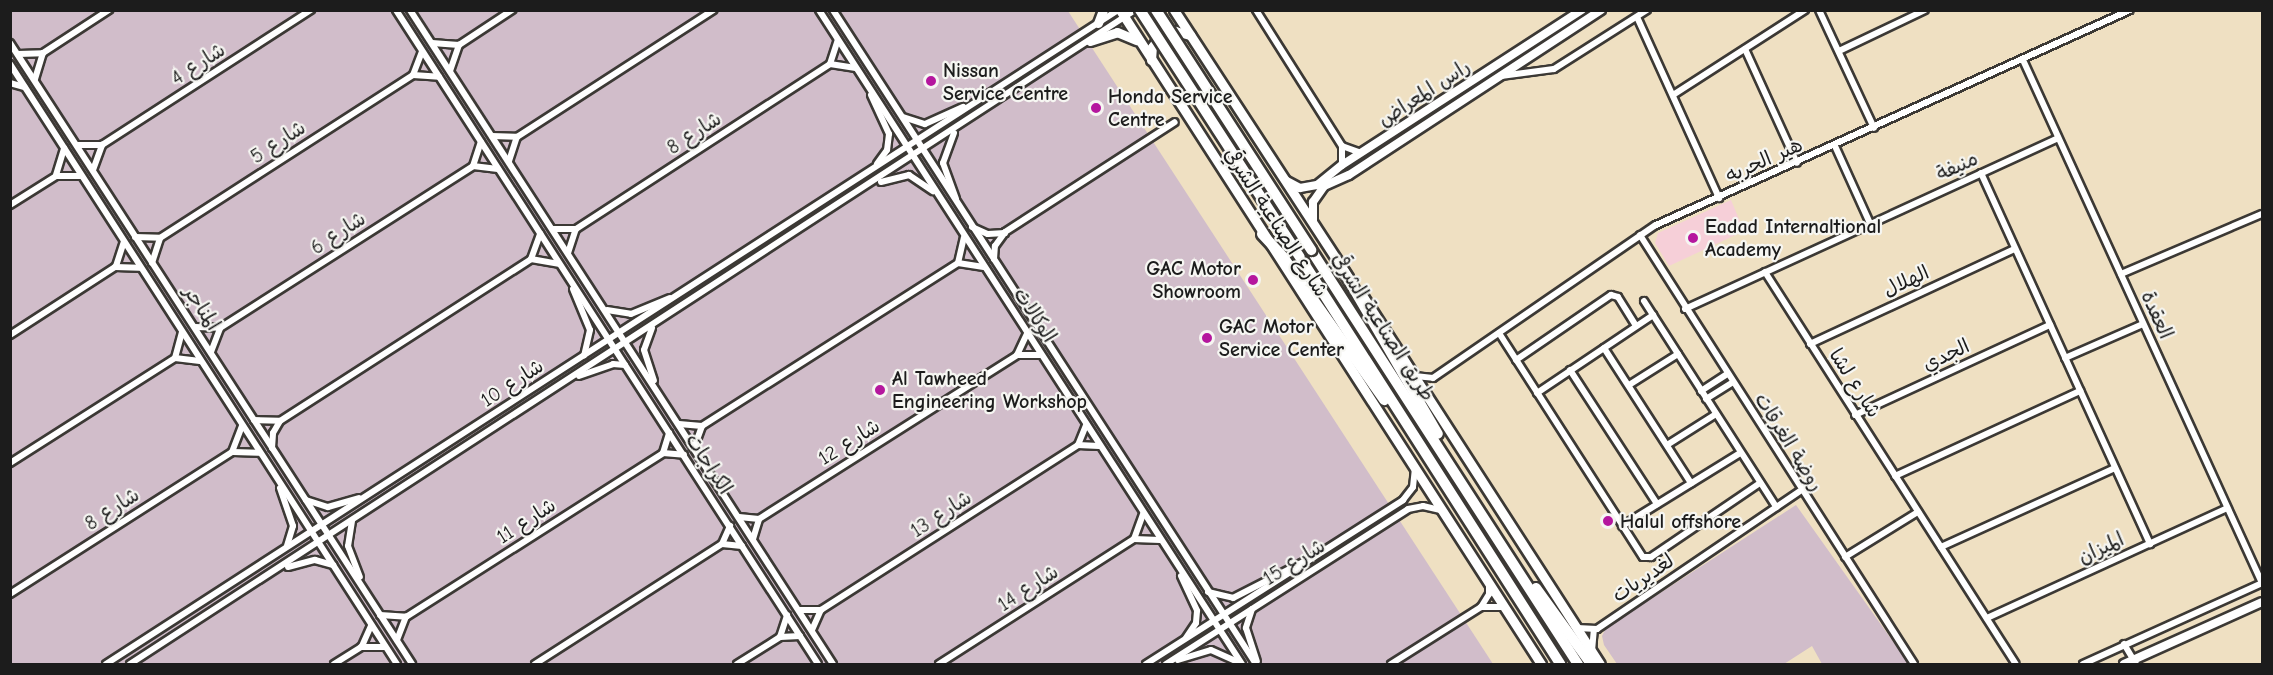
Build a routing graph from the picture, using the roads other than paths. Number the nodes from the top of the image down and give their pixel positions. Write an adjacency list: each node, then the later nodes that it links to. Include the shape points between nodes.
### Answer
1 (109, 10): 38 (street)
2 (311, 10): 65 (street, شارع 4)
3 (396, 10): 36 (street, الكراجات)
4 (410, 10): 32 (street, الكراجات)
5 (512, 10): 33 (street)
6 (713, 10): 60 (street)
7 (819, 10): 29 (street, الوكالات)
8 (833, 10): 55 (street, الوكالات)
9 (1103, 10): 27 (main road)
10 (1135, 10): 23 (street, شارع 10)
11 (1140, 10): 164 (highway, طريق الصناعية الشرقي, bridge)
12 (1156, 10): 189 (highway, طريق الصناعية الشرقي, bridge)
13 (1167, 10): 24 (street)
14 (1256, 10): 66 (street)
15 (1582, 10): 71 (street, راس المعراض)
16 (1601, 10): 47 (street, راس المعراض)
17 (1647, 10): 25 (street, راس المعراض)
18 (1805, 10): 35 (street)
19 (1819, 10): 37 (street)
20 (1925, 10): 37 (street)
21 (2111, 10): 26 (street)
22 (2130, 10): 26 (street, هير الحربه)
23 (1121, 13): 27 (street, شارع 10); 30 (street, شارع 10); 34 (main road, شارع الصناعية الشرقي)
24 (1176, 14): 28 (main road, شارع الصناعية الشرقي)
25 (1637, 17): 47 (street, راس المعراض, via 1554,69); 53 (street)
26 (2114, 18): 41 (street, هير الحربه)
27 (1098, 23): 54 (street, شارع 10)
28 (1190, 35): 40 (main road, via 1175,31 1161,35 1152,47); 84 (main road, شارع الصناعية الشرقي)
29 (838, 40): 43 (street); 44 (street, الوكالات)
30 (1090, 41): 34 (main road, via 1122,33); 58 (street, شارع 10)
31 (12, 43): 39 (street, المناجر)
32 (432, 43): 33 (street); 45 (street, الكراجات)
33 (459, 45): 45 (street)
34 (1142, 46): 40 (main road, شارع الصناعية الشرقي)
35 (1745, 49): 53 (street); 74 (street)
36 (422, 51): 46 (street); 48 (street, الكراجات)
37 (1839, 51): 57 (street)
38 (43, 53): 39 (street); 49 (street)
39 (18, 54): 49 (street, المناجر)
40 (1151, 60): 98 (main road, شارع الصناعية الشرقي)
41 (2024, 60): 57 (street, هير الحربه); 61 (street, العقدة)
42 (10, 64): 52 (street, المناجر)
43 (830, 64): 44 (street); 94 (street, شارع 8)
44 (856, 68): 51 (street, الوكالات)
45 (450, 71): 59 (street, الكراجات)
46 (413, 75): 48 (street); 101 (street, شارع 5)
47 (1498, 77): 81 (street, راس المعراض)
48 (439, 78): 63 (street, الكراجات)
49 (35, 80): 64 (street, المناجر)
50 (10, 83): 52 (street)
51 (866, 83): 68 (street, الوكالات); 79 (street, الوكالات, via 889,140 884,157)
52 (26, 88): 69 (street, المناجر)
53 (1673, 95): 87 (street)
54 (978, 101): 55 (street, شارع 10, via 925,123); 62 (street, شارع 10)
55 (901, 116): 62 (street, الوكالات)
56 (1175, 122): 96 (street)
57 (1874, 128): 67 (street, هير الحربه)
58 (956, 129): 70 (street, شارع 10); 89 (street, الوكالات, via 943,163)
59 (492, 136): 60 (street); 73 (street, الكراجات)
60 (517, 136): 73 (street)
61 (2058, 138): 80 (street, منيفة); 116 (street, العقدة)
62 (918, 141): 68 (street, شارع 10); 70 (street, الوكالات)
63 (481, 142): 76 (street); 77 (street, الكراجات)
64 (77, 145): 65 (street); 78 (street, المناجر)
65 (102, 145): 78 (street)
66 (1342, 146): 71 (street); 75 (street)
67 (1835, 146): 74 (street, هير الحربه); 91 (street)
68 (908, 147): 72 (street, الوكالات); 79 (street, شارع 10)
69 (64, 148): 82 (street); 83 (street, المناجر)
70 (923, 151): 72 (street, شارع 10); 89 (street, الوكالات)
71 (1361, 153): 75 (street, راس المعراض)
72 (914, 156): 85 (street, شارع 10); 86 (street, الوكالات)
73 (509, 162): 93 (street, الكراجات)
74 (1797, 163): 87 (street, هير الحربه)
75 (1342, 165): 81 (street); 84 (street, راس المعراض, via 1311,187 1300,188)
76 (473, 166): 77 (street); 128 (street, شارع 6)
77 (498, 169): 97 (street, الكراجات)
78 (93, 170): 100 (street, المناجر)
79 (871, 171): 118 (street, شارع 10)
80 (1981, 173): 91 (street, منيفة); 104 (street)
81 (1349, 175): 95 (street, راس المعراض, via 1317,193 1312,210)
82 (56, 176): 83 (street); 88 (street)
83 (81, 176): 103 (street, المناجر)
84 (1283, 179): 95 (main road, شارع الصناعية الشرقي)
85 (864, 190): 86 (street, شارع 10, via 894,176 909,175); 123 (street, شارع 10)
86 (939, 196): 102 (street, الوكالات)
87 (1719, 198): 99 (street, هير الحربه)
88 (10, 205)
89 (957, 205): 92 (street, الوكالات)
90 (2262, 214): 116 (street)
91 (1870, 223): 115 (street, منيفة)
92 (970, 226): 96 (street, via 988,234); 107 (street, الوكالات)
93 (553, 229): 94 (street); 105 (street, الكراجات)
94 (576, 229): 105 (street)
95 (1316, 231): 114 (main road, شارع الصناعية الشرقي)
96 (1005, 232): 107 (street, via 995,246)
97 (540, 234): 106 (street); 110 (street, الكراجات)
98 (1262, 234): 164 (highway, via 1284,258 1364,374); 183 (main road, شارع الصناعية الشرقي)
99 (1640, 235): 121 (street, روضة الغرقات); 132 (street, هير الحربه)
100 (135, 237): 101 (street); 108 (street, المناجر)
101 (160, 238): 108 (street)
102 (964, 238): 109 (street); 112 (street, الوكالات)
103 (124, 242): 111 (street); 113 (street, المناجر)
104 (2015, 249): 125 (street); 136 (street, الهلال)
105 (568, 254): 120 (street, الكراجات)
106 (531, 259): 110 (street); 166 (street)
107 (994, 262): 225 (street, الوكالات)
108 (152, 263): 127 (street, المناجر)
109 (958, 263): 112 (street); 170 (street)
110 (559, 264): 117 (street, الكراجات)
111 (115, 267): 113 (street); 133 (street)
112 (984, 267): 131 (street, الوكالات)
113 (140, 269): 129 (street, المناجر)
114 (1344, 272): 151 (main road, طريق الصناعية الشرقي, via 1374,310); 189 (highway)
115 (1765, 272): 121 (street, منيفة); 136 (street, شارع لشا)
116 (2121, 274): 124 (street, العقدة)
117 (571, 283): 134 (street, الكراجات); 143 (street, الكراجات, via 590,330)
118 (676, 296): 120 (street, شارع 10, via 631,314 617,315); 130 (street, شارع 10)
119 (1644, 301): 122 (street)
120 (604, 308): 130 (street, الكراجات)
121 (1685, 309): 150 (street, روضة الغرقات)
122 (1653, 315): 126 (street); 140 (street)
123 (655, 324): 135 (street, شارع 10); 156 (street, الكراجات, via 644,350)
124 (2143, 324): 145 (street); 195 (street, العقدة)
125 (2050, 325): 145 (street); 163 (street, الجدي)
126 (1636, 326): 137 (street); 146 (street, via 1618,297 1611,295)
127 (194, 327): 128 (street); 139 (street, المناجر)
128 (220, 328): 139 (street)
129 (182, 332): 144 (street); 147 (street, المناجر)
130 (620, 333): 134 (street, شارع 10); 135 (street, الكراجات)
131 (1027, 333): 141 (street); 142 (street, الوكالات)
132 (1499, 333): 146 (street); 153 (street, هير الحربه)
133 (10, 335)
134 (608, 340): 138 (street, الكراجات); 143 (street, شارع 10)
135 (627, 343): 138 (street, شارع 10); 156 (street, الكراجات)
136 (1810, 344): 163 (street, شارع لشا)
137 (1604, 348): 149 (street); 155 (street)
138 (615, 350): 148 (street, الكراجات); 152 (street, شارع 10)
139 (211, 352): 165 (street, المناجر)
140 (1678, 354): 155 (street); 157 (street)
141 (1017, 355): 142 (street); 200 (street, شارع 12)
142 (1040, 355): 169 (street, الوكالات)
143 (583, 356): 191 (street, شارع 10)
144 (175, 358): 147 (street); 182 (street)
145 (2065, 358): 158 (street)
146 (1516, 360): 159 (street)
147 (201, 362): 168 (street, المناجر)
148 (625, 366): 152 (street, شارع 10, via 613,364); 171 (street, الكراجات)
149 (1570, 370): 159 (street); 193 (street)
150 (1727, 374): 154 (street, روضة الغرقات); 157 (street)
151 (1413, 375): 153 (street); 161 (main road, طريق الصناعية الشرقي)
152 (572, 377): 201 (street, شارع 10)
153 (1433, 378): 161 (street)
154 (1732, 382): 160 (street); 190 (street, روضة الغرقات)
155 (1629, 385): 173 (street)
156 (656, 387): 167 (street, الكراجات)
157 (1701, 391): 160 (street)
158 (2080, 391): 184 (street); 185 (street)
159 (1537, 393): 204 (street)
160 (1706, 399): 162 (street)
161 (1428, 400): 241 (main road, طريق الصناعية الشرقي)
162 (1716, 414): 173 (street); 180 (street)
163 (1855, 415): 185 (street, شارع لشا)
164 (1402, 418): 253 (highway, طريق الصناعية الشرقي)
165 (253, 420): 166 (street); 175 (street, المناجر)
166 (280, 421): 175 (street, via 273,434)
167 (679, 424): 170 (street); 176 (street, الكراجات)
168 (242, 425): 177 (street); 178 (street, المناجر)
169 (1086, 425): 172 (street); 174 (street, الوكالات)
170 (702, 426): 176 (street)
171 (669, 433): 179 (street); 181 (street, الكراجات)
172 (1078, 445): 174 (street); 231 (street, شارع 13)
173 (1667, 445): 186 (street)
174 (1099, 446): 198 (street, الوكالات)
175 (272, 448): 192 (street, المناجر)
176 (694, 448): 199 (street, الكراجات)
177 (232, 452): 178 (street); 226 (street, شارع 8)
178 (258, 453): 188 (street, المناجر)
179 (663, 453): 181 (street); 236 (street, شارع 11)
180 (1740, 453): 186 (street); 187 (street)
181 (684, 455): 203 (street, الكراجات)
182 (10, 463)
183 (1415, 465): 196 (main road, شارع الصناعية الشرقي); 217 (street, شارع 15, via 1413,487 1403,500)
184 (2115, 468): 212 (street); 214 (street)
185 (1895, 476): 197 (street, شارع لشا)
186 (1691, 483): 193 (street)
187 (1760, 483): 194 (street); 204 (street, via 1651,557 1641,555)
188 (279, 484): 205 (street, المناجر); 215 (street, المناجر, via 293,526)
189 (1467, 491): 218 (highway, طريق الصناعية الشرقي)
190 (1800, 491): 194 (street, لغديريات); 216 (street, روضة الغرقات)
191 (366, 497): 192 (street, شارع 10, via 328,507); 202 (street, شارع 10)
192 (305, 500): 202 (street, المناجر)
193 (1657, 504): 204 (street)
194 (1776, 507): 244 (street, لغديريات)
195 (2228, 508): 212 (street, الميزان); 223 (street, العقدة)
196 (1444, 512): 222 (main road); 228 (street, شارع 15, via 1423,506 1408,509)
197 (1918, 512): 214 (street, شارع لشا); 216 (street)
198 (1143, 514): 208 (street); 209 (street, الوكالات)
199 (739, 517): 200 (street); 207 (street, الكراجات)
200 (759, 519): 207 (street)
201 (353, 520): 206 (street, شارع 10); 224 (street, المناجر, via 348,546)
202 (322, 525): 205 (street, شارع 10); 206 (street, المناجر)
203 (730, 526): 211 (street); 213 (street, الكراجات)
204 (1622, 526)
205 (311, 532): 210 (street, المناجر); 215 (street, شارع 10)
206 (330, 536): 210 (street, شارع 10); 224 (street, المناجر)
207 (753, 539): 230 (street, الكراجات)
208 (1134, 539): 209 (street); 264 (street, شارع 14)
209 (1161, 541): 219 (street, الوكالات)
210 (319, 543): 220 (street, المناجر); 221 (street, شارع 10)
211 (722, 544): 213 (street); 260 (street)
212 (2150, 544): 237 (street, الميزان)
213 (742, 546): 234 (street, الكراجات)
214 (1941, 547): 237 (street, شارع لشا)
215 (285, 549): 255 (street, شارع 10)
216 (1845, 557): 274 (street, روضة الغرقات)
217 (1310, 559): 225 (street, شارع 15, via 1299,561 1233,598); 235 (street, شارع 15)
218 (1512, 561): 271 (highway, طريق الصناعية الشرقي); 272 (highway, via 1555,612)
219 (1177, 564): 238 (street, الوكالات); 248 (street, الوكالات, via 1197,610 1196,623)
220 (334, 566): 221 (street, شارع 10, via 308,560); 240 (street, المناجر)
221 (276, 571): 256 (street, شارع 10)
222 (1487, 578): 229 (street, via 1489,594); 232 (main road)
223 (2262, 583): 249 (street)
224 (363, 586): 233 (street, المناجر)
225 (1207, 591): 235 (street, الوكالات)
226 (10, 594)
227 (2262, 602): 254 (street)
228 (1253, 607): 239 (street, شارع 15); 268 (street, الوكالات, via 1246,628)
229 (1480, 608): 232 (street, via 1494,604); 269 (street)
230 (799, 610): 231 (street); 242 (street, الكراجات)
231 (821, 610): 242 (street)
232 (1508, 612): 270 (main road)
233 (380, 615): 236 (street); 247 (street, المناجر)
234 (787, 615): 245 (street, الكراجات); 246 (street)
235 (1223, 616): 238 (street, شارع 15); 239 (street, الوكالات)
236 (406, 617): 247 (street)
237 (1988, 618): 275 (street, شارع لشا)
238 (1214, 622): 243 (street, الوكالات); 248 (street, شارع 15)
239 (1228, 624): 243 (street, شارع 15); 268 (street, الوكالات)
240 (371, 626): 250 (street); 251 (street, المناجر)
241 (1575, 628): 244 (street); 252 (main road, طريق الصناعية الشرقي)
242 (812, 630): 263 (street, الكراجات)
243 (1219, 630): 266 (street, شارع 15); 267 (street, الوكالات)
244 (1594, 630): 252 (street)
245 (800, 636): 246 (street); 262 (street, الكراجات)
246 (780, 637): 261 (street)
247 (397, 640): 259 (street, المناجر)
248 (1184, 641): 265 (street, شارع 15)
249 (2124, 644): 254 (street); 276 (street)
250 (361, 647): 251 (street); 257 (street)
251 (385, 647): 258 (street, المناجر)
252 (1592, 653): 273 (main road, طريق الصناعية الشرقي)
253 (1558, 662)
254 (2135, 662): 277 (street)
255 (106, 664)
256 (130, 664)
257 (334, 664)
258 (397, 664)
259 (412, 664)
260 (535, 664)
261 (737, 664)
262 (818, 664)
263 (833, 664)
264 (939, 664)
265 (1146, 664)
266 (1166, 664): 267 (street, شارع 15, via 1211,650)
267 (1242, 664)
268 (1257, 664)
269 (1391, 664)
270 (1541, 664)
271 (1578, 664)
272 (1591, 664)
273 (1600, 664)
274 (1914, 664)
275 (2016, 664)
276 (2084, 664)
277 (2124, 664)

